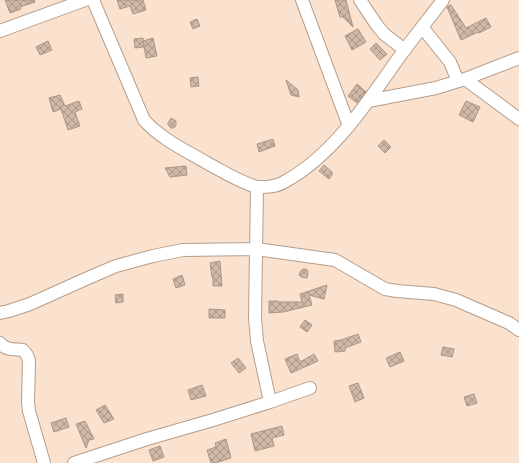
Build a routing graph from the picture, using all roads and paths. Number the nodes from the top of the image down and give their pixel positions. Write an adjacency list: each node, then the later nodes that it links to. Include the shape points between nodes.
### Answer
1 (85, 0): 7 (street)
2 (93, 0): 14 (street, via 144,120 166,140 224,173)
3 (302, 0): 13 (street)
4 (360, 0): 8 (street, via 384,34)
5 (442, 0): 6 (street)
6 (422, 27): 8 (street); 10 (street)
7 (0, 31)
8 (404, 50): 11 (street)
9 (519, 58): 10 (street)
10 (462, 80): 11 (street, via 436,88); 12 (street)
11 (368, 101): 13 (street)
12 (519, 119)
13 (349, 126): 14 (street, via 324,153 299,173 283,183)
14 (257, 187): 15 (street)
15 (256, 249): 16 (street, via 183,250 153,256 116,266 30,304); 17 (street, via 335,260 385,288 434,294 456,300 509,323); 20 (street, via 255,318)
16 (0, 313)
17 (519, 330)
18 (0, 343): 21 (street, via 6,348 23,350 27,355 29,411)
19 (310, 388): 20 (street)
20 (270, 402): 22 (street, via 147,438)
21 (44, 463)
22 (74, 463)

